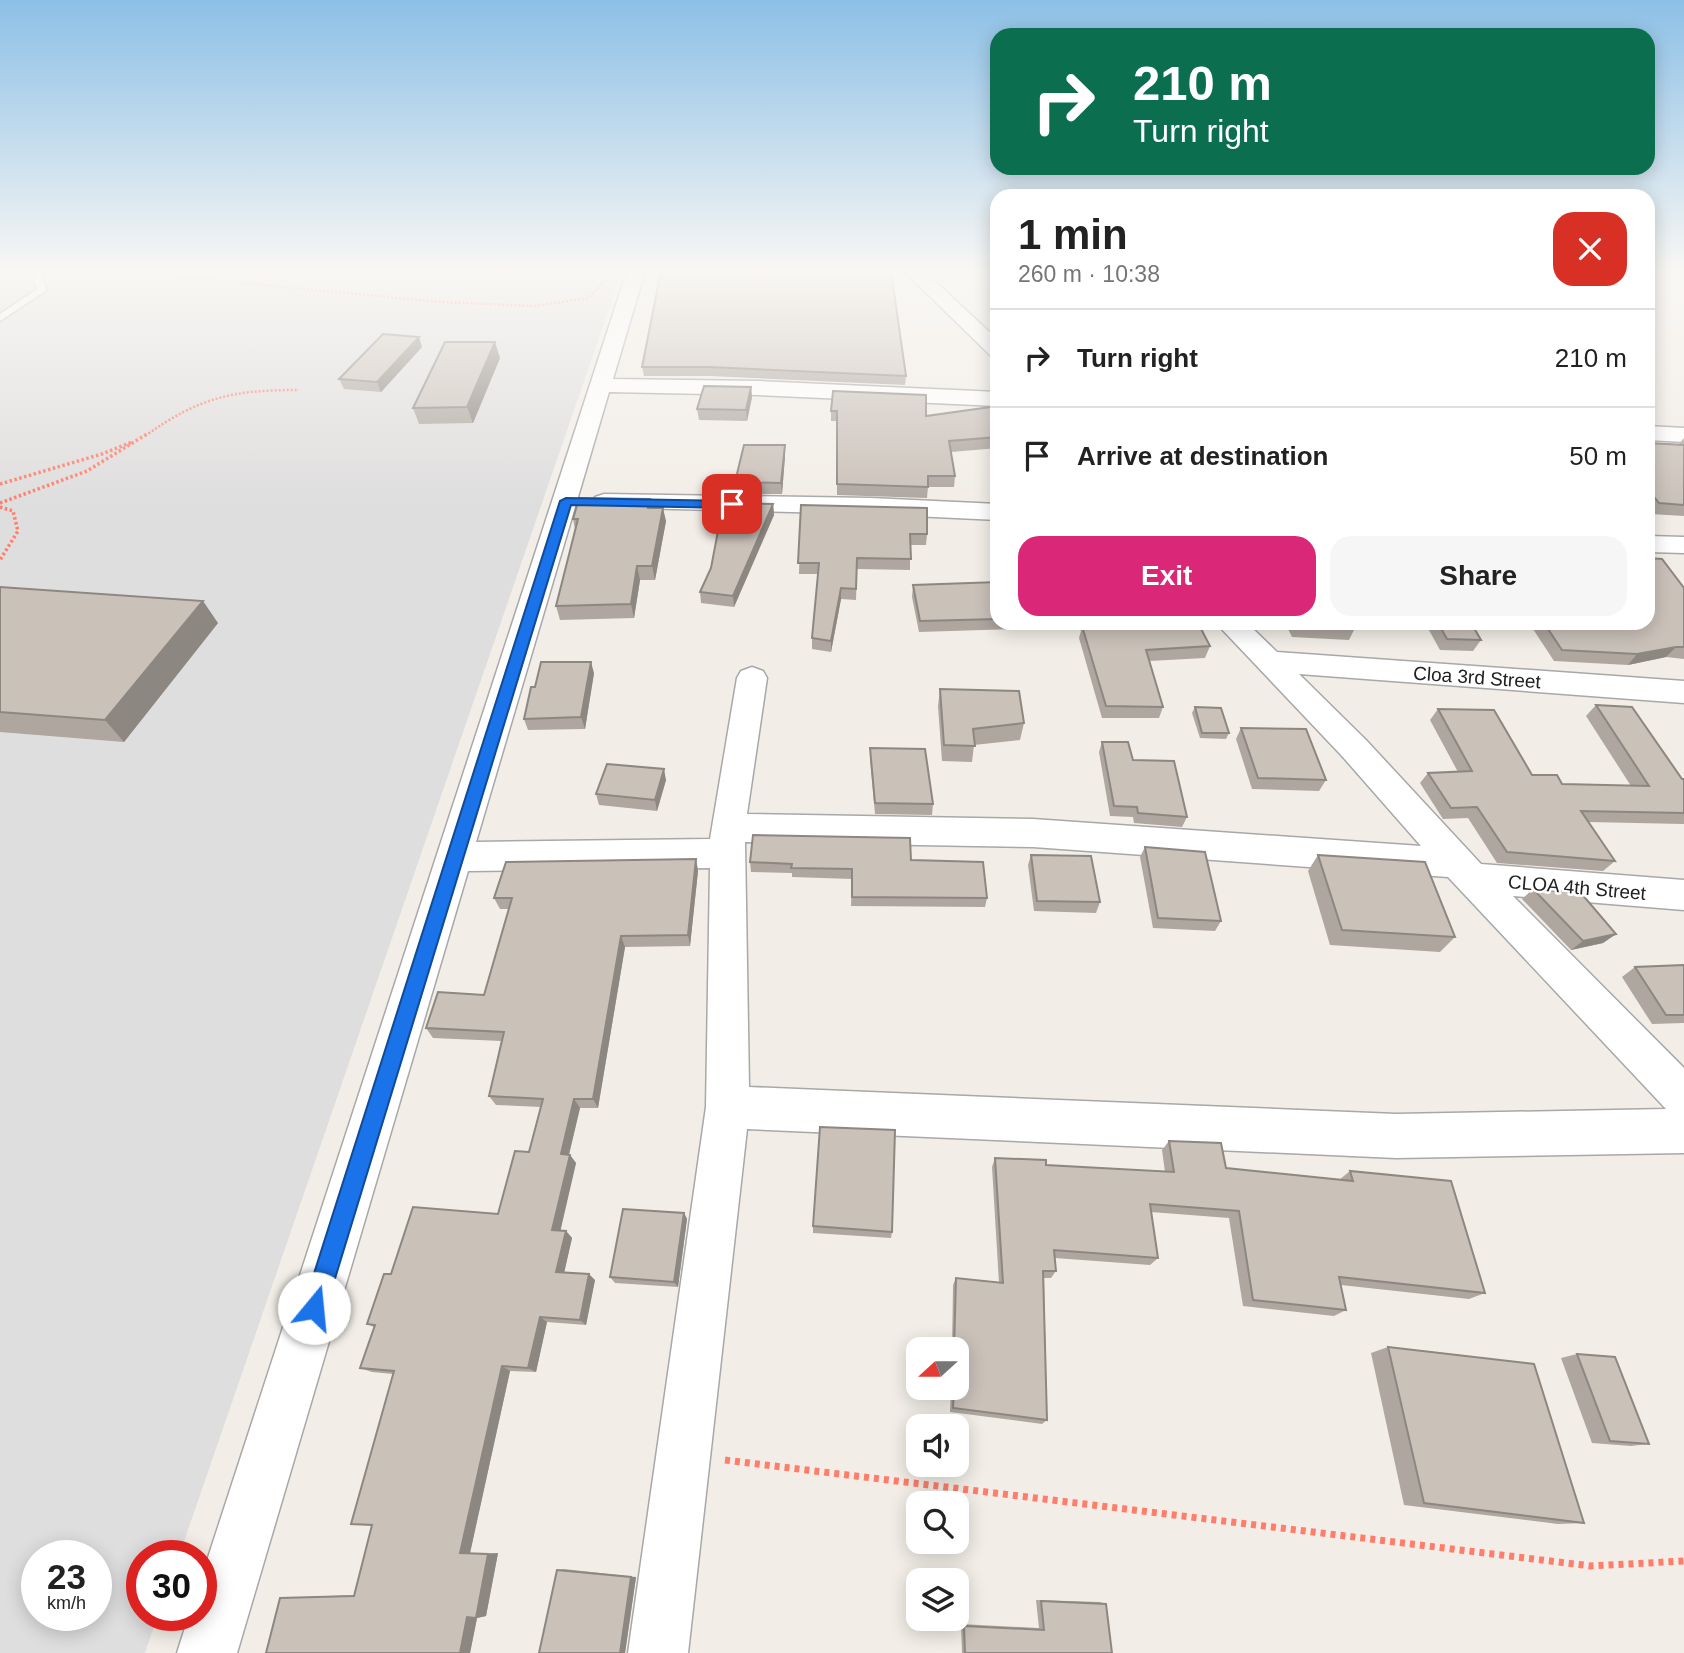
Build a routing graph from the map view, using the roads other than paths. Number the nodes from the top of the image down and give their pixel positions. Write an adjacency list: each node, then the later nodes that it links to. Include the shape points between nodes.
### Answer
1 (611, 348): 2 (street)
2 (599, 385): 3 (street); 6 (street)
3 (990, 398)
4 (1655, 433): 5 (street)
5 (1684, 435)
6 (566, 501): 7 (street); 15 (street)
7 (990, 512)
8 (1655, 544): 9 (street)
9 (1684, 545)
10 (1237, 630): 11 (street)
11 (1270, 662): 13 (street, Cloa 3rd Street); 16 (street)
12 (752, 678): 14 (street)
13 (1684, 692)
14 (727, 841): 15 (street, CLOA 4th Street); 16 (street, CLOA 4th Street, via 1033,833); 19 (street)
15 (455, 857): 21 (street)
16 (1464, 870): 17 (street, CLOA 4th Street); 18 (street)
17 (1684, 895)
18 (1684, 1098)
19 (728, 1107): 20 (street, via 1396,1136); 22 (street)
20 (1684, 1131)
21 (207, 1653)
22 (657, 1653)

